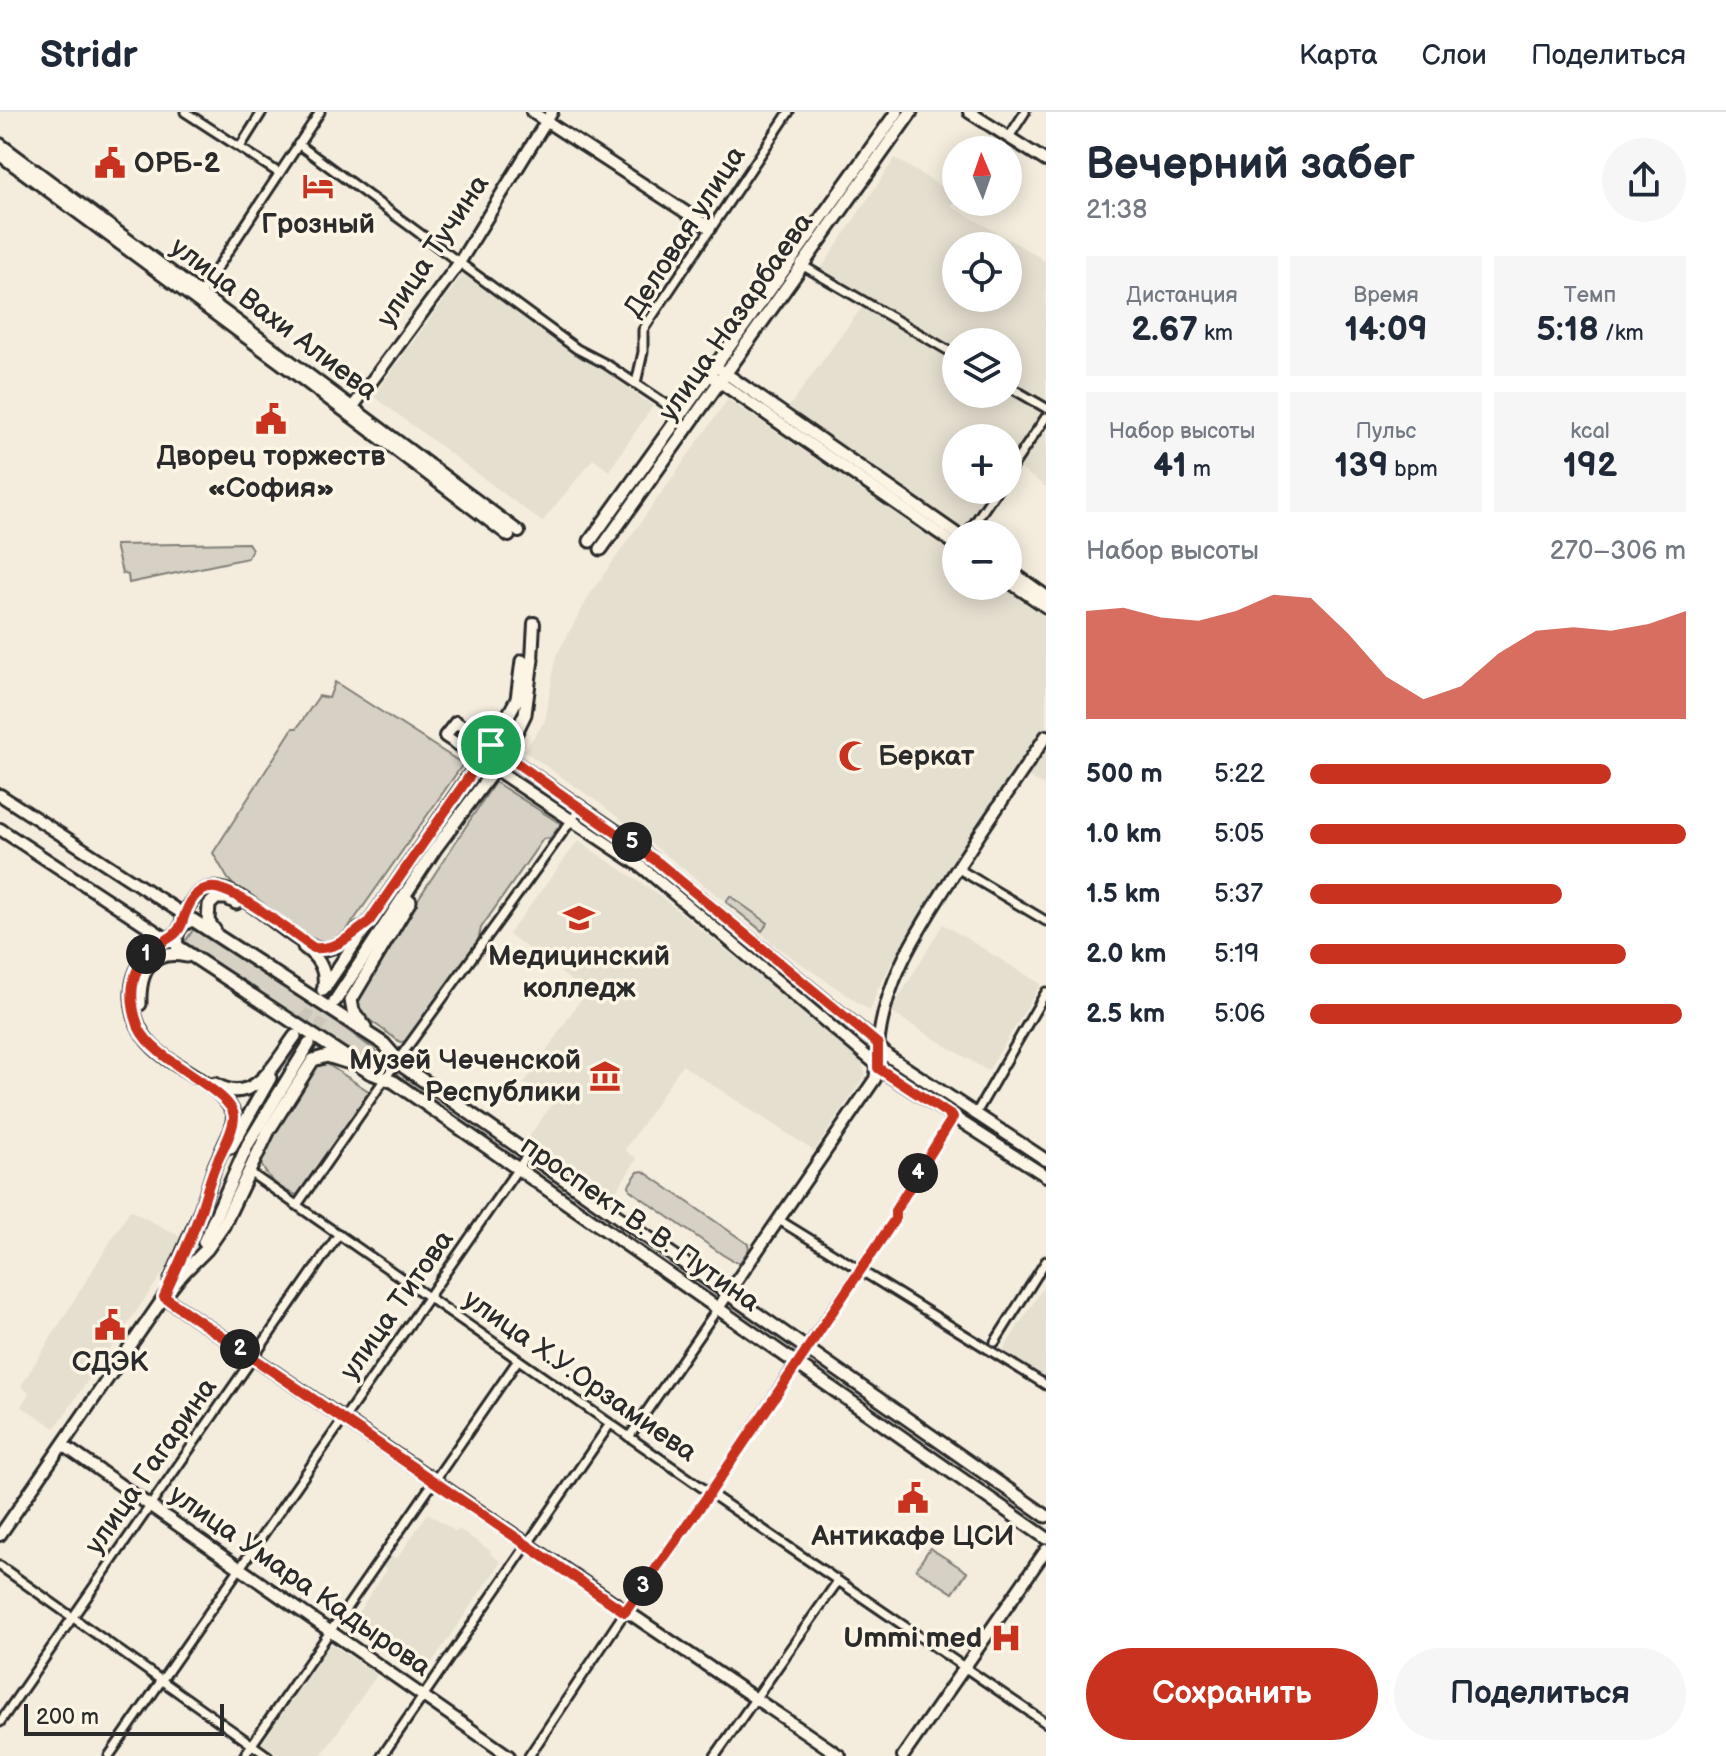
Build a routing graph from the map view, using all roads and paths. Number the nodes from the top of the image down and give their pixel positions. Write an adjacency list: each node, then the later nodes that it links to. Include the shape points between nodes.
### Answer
1 (185, 112): 16 (street)
2 (262, 112): 16 (street)
3 (320, 112): 14 (street)
4 (532, 112): 10 (street)
5 (789, 112): 20 (street, Деловая улица)
6 (897, 112): 21 (main road, улица Назарбаева)
7 (911, 112): 21 (main road, улица Назарбаева)
8 (969, 112): 11 (street)
9 (1025, 112): 12 (street)
10 (549, 117): 20 (street); 22 (street, улица Тучина)
11 (1007, 136)
12 (1010, 136)
13 (0, 144): 23 (street, улица Вахи Алиева)
14 (298, 144): 19 (street); 22 (street)
15 (1022, 145): 18 (street)
16 (240, 147): 19 (street)
17 (0, 155): 23 (street, улица Вахи Алиева)
18 (1046, 161)
19 (279, 173): 23 (street)
20 (710, 228): 26 (street, Деловая улица, via 643,330)
21 (797, 262): 24 (street); 25 (main road, улица Назарбаева)
22 (459, 263): 26 (street, via 574,347); 29 (street, улица Тучина)
23 (198, 298): 29 (street, улица Вахи Алиева)
24 (942, 347)
25 (717, 374): 30 (main road, улица Назарбаева); 33 (street); 35 (street); 37 (main road, улица Назарбаева)
26 (636, 383): 30 (street)
27 (1022, 394): 28 (street)
28 (1046, 408)
29 (350, 410): 34 (street, улица Вахи Алиева)
30 (681, 414): 36 (main road, улица Назарбаева)
31 (1046, 417): 32 (street)
32 (1022, 452)
33 (942, 524)
34 (514, 534)
35 (942, 535)
36 (590, 541)
37 (601, 549)
38 (1022, 579): 40 (street)
39 (1022, 591): 41 (street)
40 (1046, 596)
41 (1046, 607)
42 (534, 623): 43 (street)
43 (527, 660): 45 (main road, via 517,699); 46 (main road, via 525,714)
44 (1046, 736): 54 (street)
45 (491, 745): 46 (street); 47 (main road); 47 (street, via 456,722 445,736)
46 (505, 755): 48 (main road); 50 (street)
47 (480, 760): 48 (street); 56 (main road)
48 (494, 768): 51 (street); 53 (main road)
49 (0, 795): 57 (street)
50 (581, 807): 51 (street); 64 (street, via 659,863)
51 (572, 819): 65 (street); 66 (street, via 642,867)
52 (0, 829): 57 (street)
53 (443, 838): 61 (main road); 62 (main road, via 351,1000)
54 (957, 868): 55 (street); 64 (street, via 897,969)
55 (1046, 921)
56 (368, 923): 57 (main road, via 333,947 314,948 231,892 208,887 184,912); 58 (main road, via 323,990 324,970 315,956 227,898 216,898 207,913)
57 (179, 929): 58 (main road, проспект В. В. Путина); 59 (main road, проспект В. В. Путина); 77 (main road, via 141,961 132,980 133,1002 140,1030 153,1048 225,1099 234,1113)
58 (218, 937): 62 (main road, проспект В. В. Путина)
59 (195, 958): 67 (main road, проспект В. В. Путина); 77 (main road, via 173,953 159,957 143,975 139,1002 148,1030 162,1048 223,1089 239,1091 263,1079 295,1036)
60 (1046, 992): 69 (street)
61 (335, 1001)
62 (373, 1037): 65 (main road, проспект В. В. Путина)
63 (309, 1044): 82 (main road, via 248,1144 209,1234)
64 (878, 1044): 66 (street); 69 (street)
65 (398, 1060): 68 (street); 71 (main road, проспект В. В. Путина)
66 (878, 1068): 70 (street); 78 (street)
67 (369, 1072): 68 (main road, проспект В. В. Путина); 74 (main road, via 327,1056 313,1060)
68 (386, 1079): 73 (main road, проспект В. В. Путина); 76 (street)
69 (975, 1115): 72 (street)
70 (953, 1117): 75 (street); 81 (street)
71 (528, 1154): 73 (street, улица Титова); 83 (main road, проспект В. В. Путина)
72 (1046, 1160)
73 (519, 1168): 85 (street, улица Титова); 86 (main road, проспект В. В. Путина)
74 (249, 1172): 76 (street, улица Х.У.Орзамиева); 82 (main road, via 223,1226)
75 (1046, 1176)
76 (297, 1205): 79 (street, улица Х.У.Орзамиева)
77 (200, 1213): 84 (main road)
78 (779, 1220): 81 (street); 83 (street)
79 (339, 1234): 85 (street, улица Х.У.Орзамиева); 89 (street, улица Гагарина)
80 (1046, 1261): 87 (street)
81 (862, 1270): 88 (street); 92 (street)
82 (182, 1274): 84 (main road)
83 (727, 1294): 86 (street); 88 (main road, проспект В. В. Путина)
84 (164, 1297): 89 (street); 96 (street)
85 (429, 1298): 90 (street, улица Х.У.Орзамиева); 93 (street, улица Титова)
86 (718, 1308): 91 (main road, проспект В. В. Путина); 95 (street)
87 (995, 1342)
88 (806, 1349): 91 (street); 100 (main road, проспект В. В. Путина)
89 (253, 1358): 93 (street); 99 (street, улица Гагарина)
90 (518, 1360): 94 (street, улица Х.У.Орзамиева); 97 (street)
91 (796, 1363): 98 (street); 102 (main road, проспект В. В. Путина)
92 (1046, 1385)
93 (344, 1418): 97 (street); 106 (street, улица Титова)
94 (610, 1424): 95 (street, улица Х.У.Орзамиева); 103 (street)
95 (629, 1437): 98 (street, улица Х.У.Орзамиева)
96 (63, 1445): 99 (street, улица Умара Кадырова); 101 (street)
97 (434, 1482): 103 (street); 110 (street)
98 (710, 1493): 107 (street, улица Х.У.Орзамиева); 108 (street)
99 (152, 1505): 106 (street, улица Умара Кадырова); 109 (street, улица Гагарина)
100 (1046, 1516)
101 (0, 1535)
102 (1046, 1538)
103 (527, 1545): 108 (street); 113 (street)
104 (1046, 1550): 111 (street)
105 (0, 1566): 109 (street)
106 (241, 1568): 110 (street, улица Умара Кадырова); 112 (street, улица Титова)
107 (838, 1581): 111 (street, улица Х.У.Орзамиева); 114 (street)
108 (625, 1612): 114 (street); 123 (street)
109 (74, 1617): 112 (street); 115 (street, улица Гагарина)
110 (330, 1631): 113 (street, улица Умара Кадырова); 117 (street)
111 (964, 1667): 116 (street, улица Х.У.Орзамиева); 126 (street)
112 (162, 1680): 117 (street); 118 (street, улица Титова)
113 (423, 1698): 121 (street); 122 (street, улица Умара Кадырова)
114 (753, 1699): 124 (street); 125 (street)
115 (0, 1722)
116 (1046, 1723)
117 (252, 1744): 119 (street); 120 (street)
118 (109, 1756)
119 (244, 1756)
120 (268, 1756)
121 (382, 1756)
122 (509, 1756)
123 (529, 1756)
124 (715, 1756)
125 (840, 1756)
126 (903, 1756)

